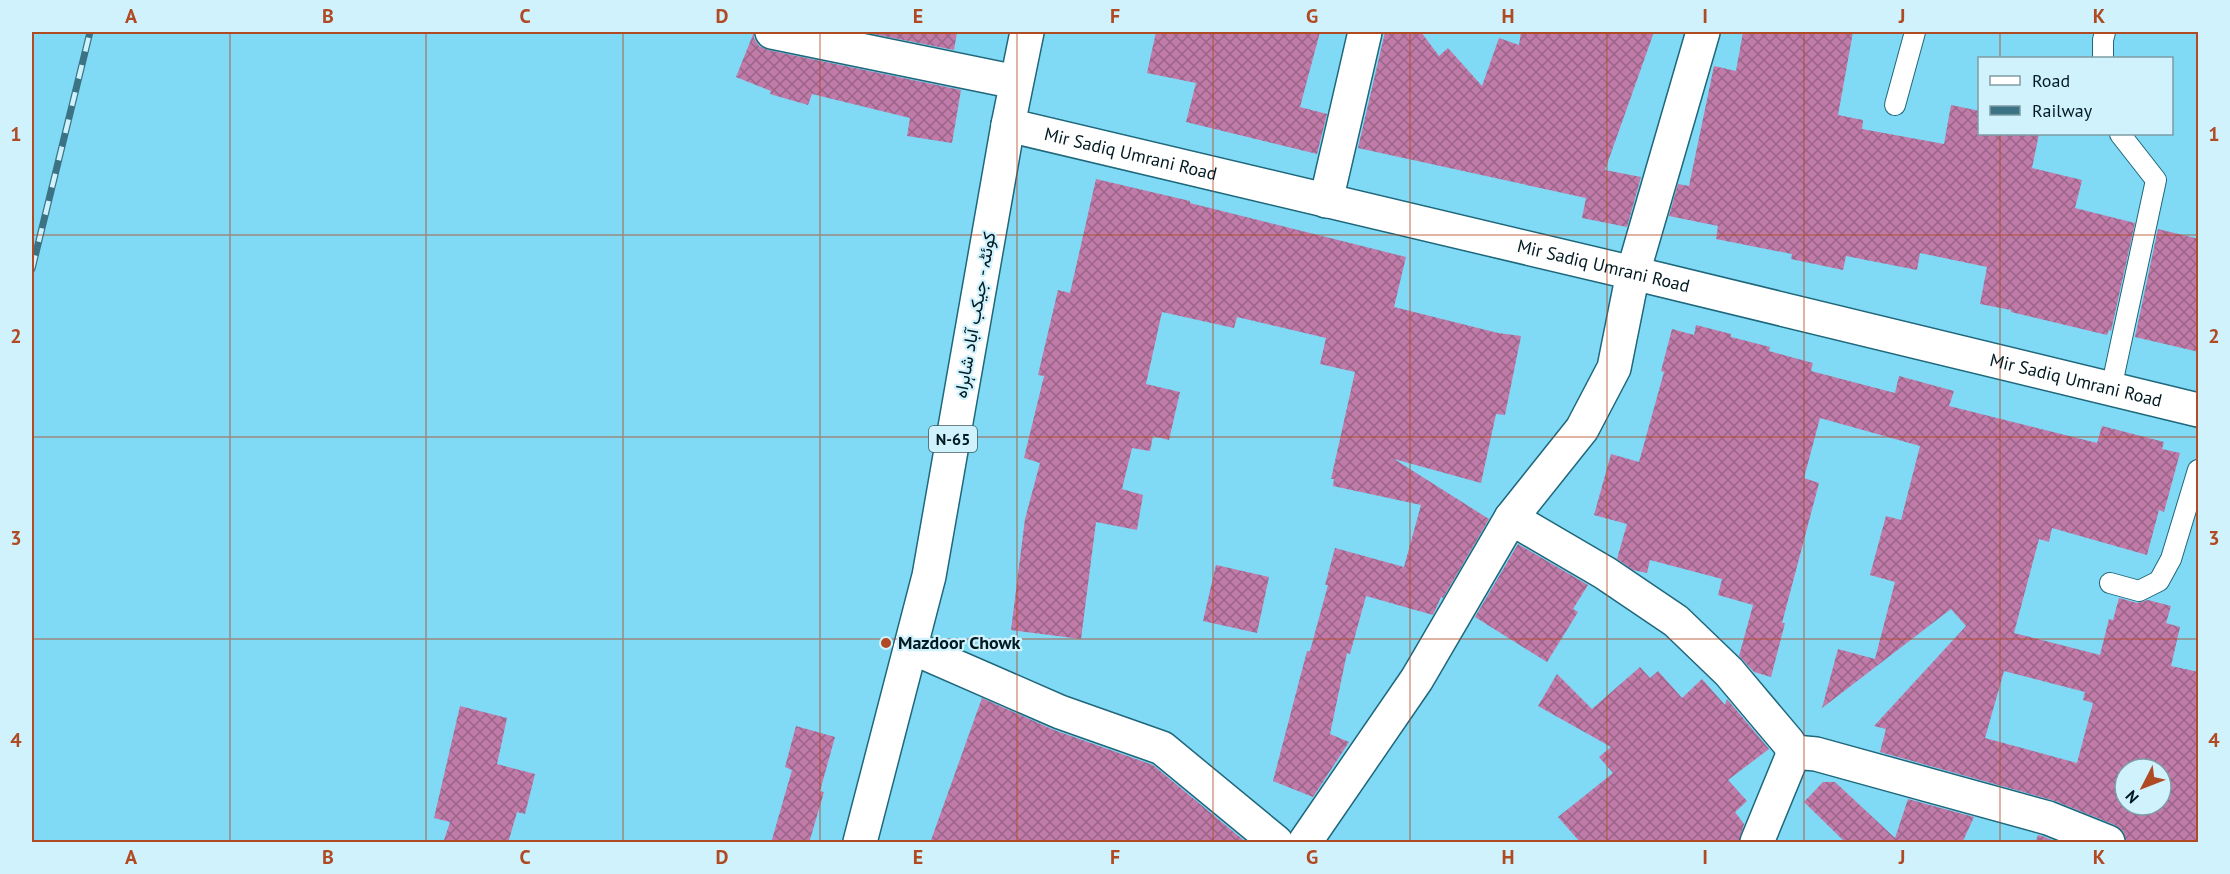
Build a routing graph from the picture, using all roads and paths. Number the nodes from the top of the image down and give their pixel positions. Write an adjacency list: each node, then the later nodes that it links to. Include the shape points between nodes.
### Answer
1 (772, 32): 8 (main road)
2 (1027, 32): 8 (main road, کوئٹہ - جیکب آباد شاہراہ / N-65)
3 (1365, 32): 12 (main road)
4 (1703, 32): 13 (main road)
5 (1915, 32): 9 (lane)
6 (2105, 32): 7 (lane)
7 (2103, 57)
8 (1016, 82): 10 (main road, کوئٹہ - جیکب آباد شاہراہ / N-65)
9 (1895, 105)
10 (1008, 125): 12 (main road, Mir Sadiq Umrani Road); 19 (main road, کوئٹہ - جیکب آباد شاہراہ / N-65, via 929,576)
11 (2121, 135): 14 (lane, via 2156,180)
12 (1326, 201): 13 (main road, Mir Sadiq Umrani Road)
13 (1633, 273): 14 (main road, Mir Sadiq Umrani Road); 17 (main road, via 1614,368 1582,429)
14 (2111, 389): 15 (main road, Mir Sadiq Umrani Road)
15 (2199, 410)
16 (2199, 470): 18 (lane, via 2171,559 2159,581 2139,591)
17 (1511, 518): 20 (main road, via 1605,573 1676,621 1728,672); 23 (main road, via 1417,679)
18 (2110, 582)
19 (910, 647): 21 (main road, کوئٹہ - جیکب آباد شاہراہ / N-65); 22 (main road, via 1060,712 1162,748)
20 (1794, 752): 24 (main road); 25 (main road, via 1816,754 2048,818)
21 (860, 843)
22 (1276, 843)
23 (1305, 843)
24 (1757, 843)
25 (2108, 843)

